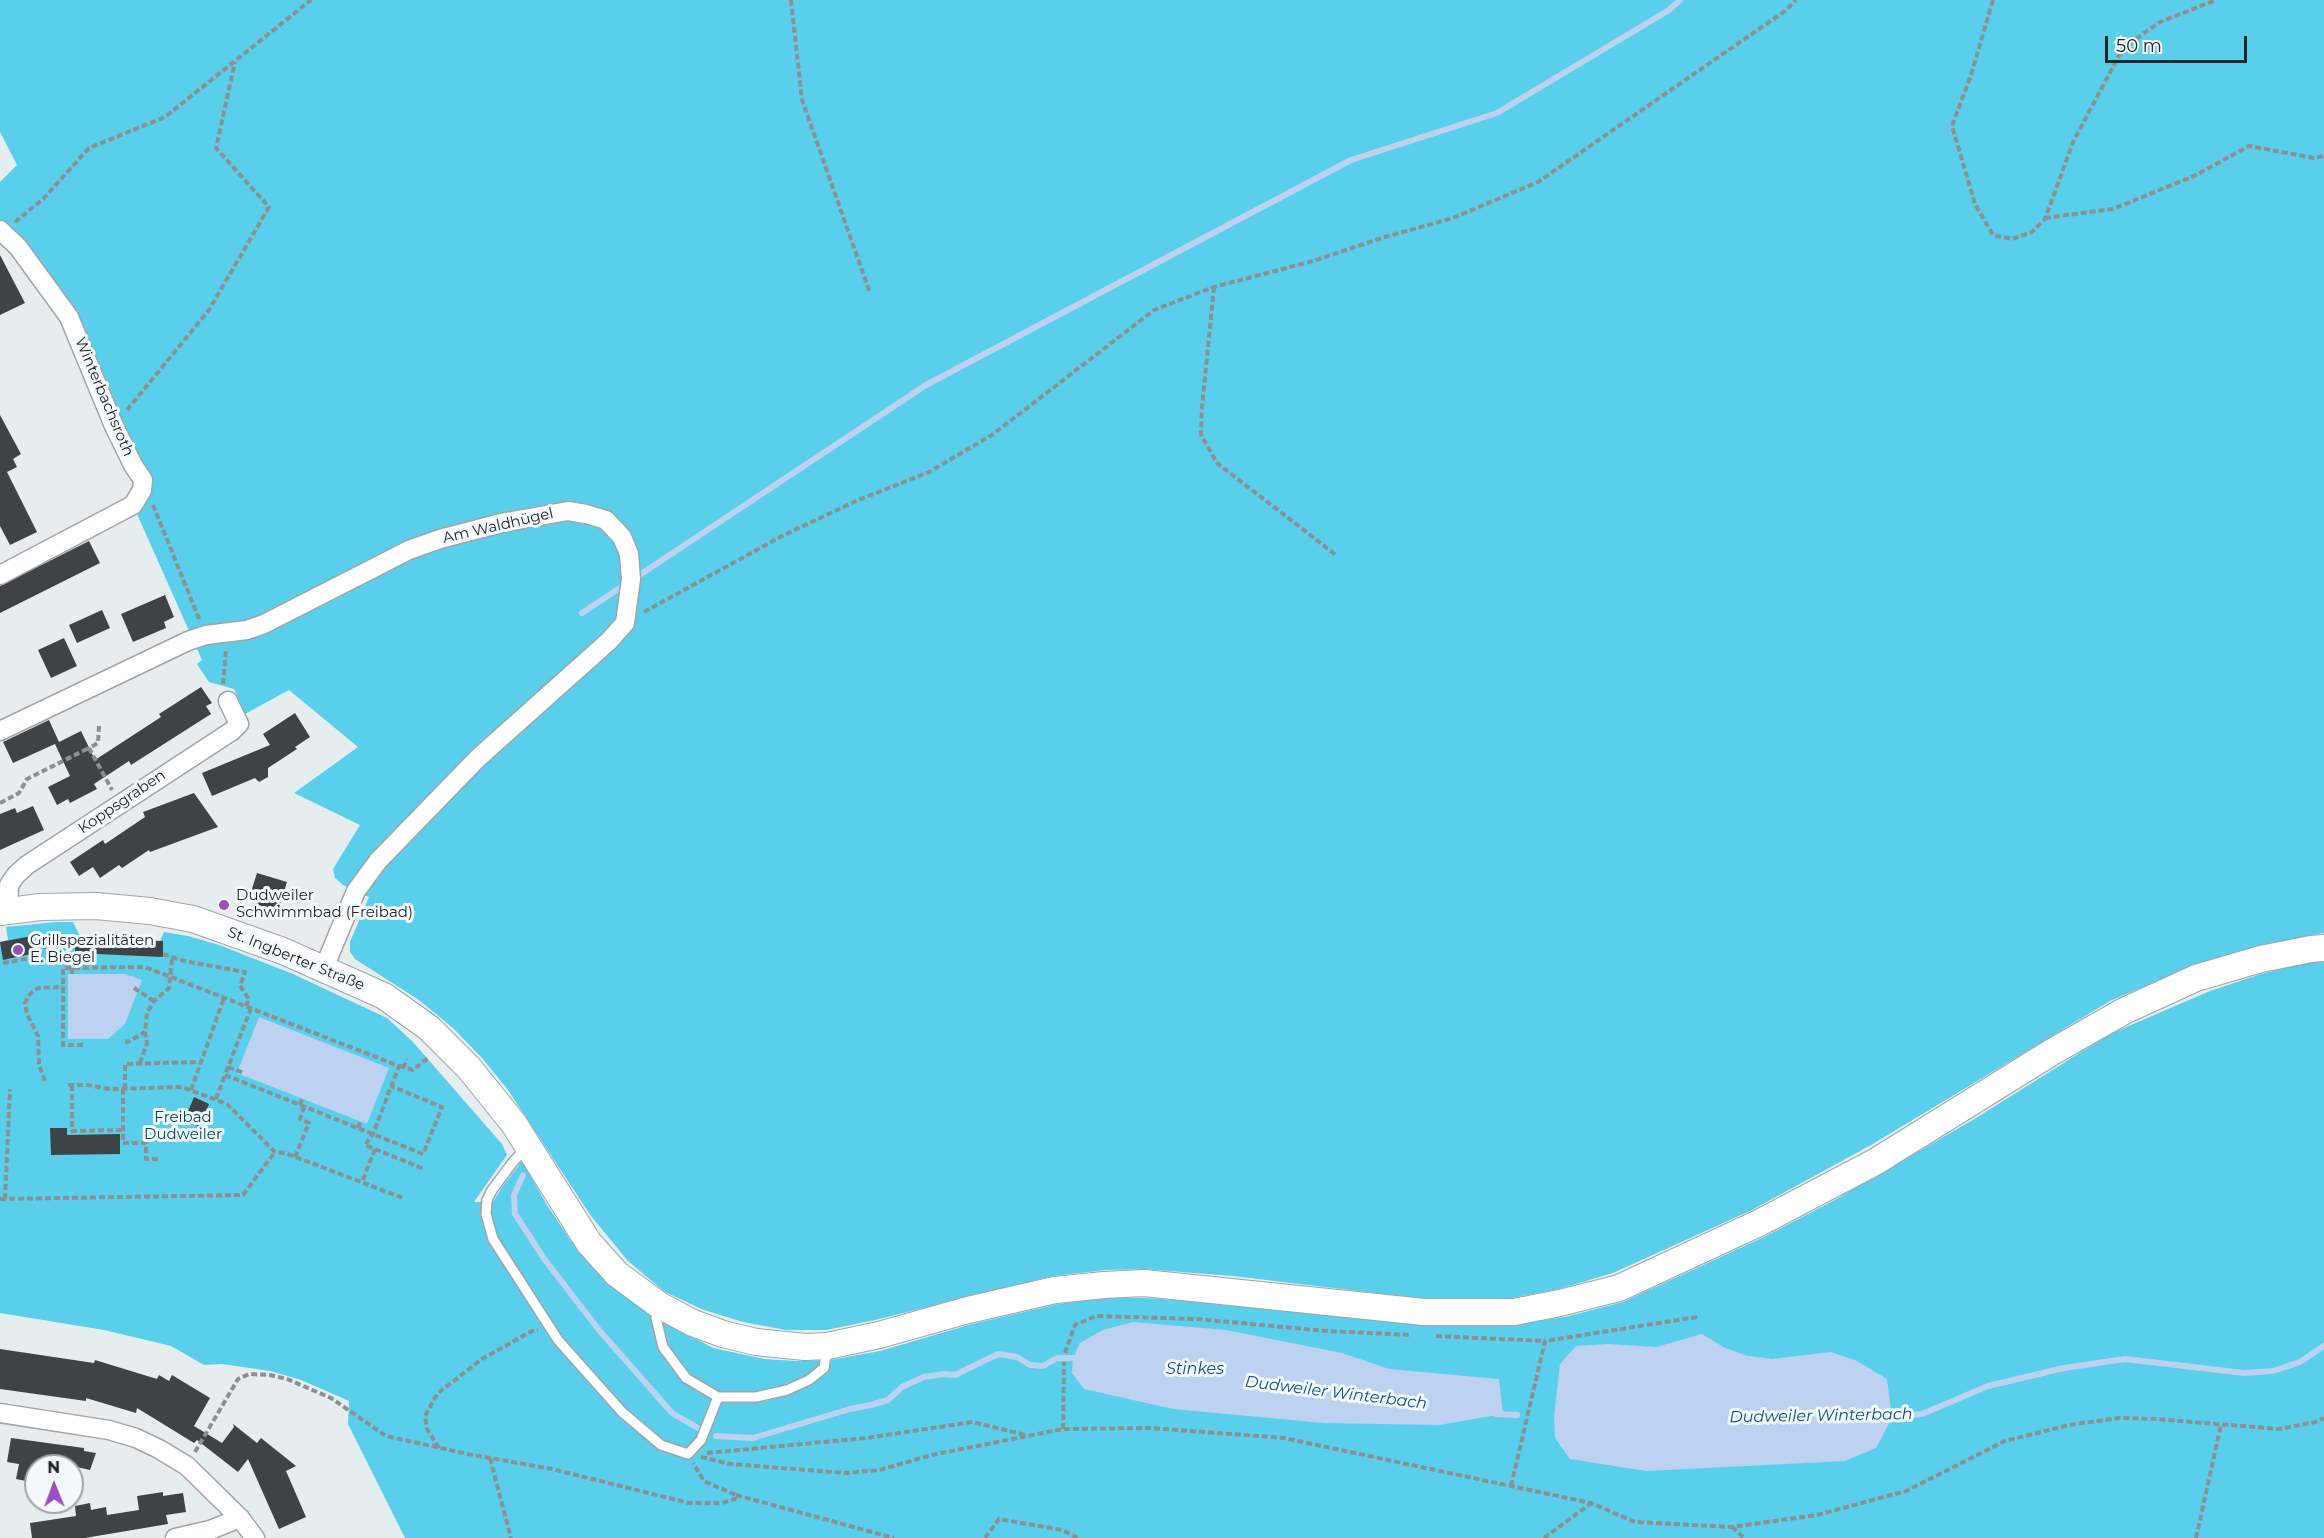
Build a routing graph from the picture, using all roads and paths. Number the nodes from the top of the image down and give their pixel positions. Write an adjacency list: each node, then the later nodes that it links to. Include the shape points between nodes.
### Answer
1 (311, 0): 6 (path)
2 (791, 0): 11 (path, via 802,100)
3 (1796, 0): 10 (path, via 1538,182 1453,218)
4 (1993, 0): 8 (path, via 1952,126 1975,204 1993,235 2012,239 2032,232)
5 (2216, 0): 8 (path, via 2160,22 2123,48 2073,142)
6 (235, 62): 9 (path, via 165,117 89,148 43,199); 12 (path, via 216,148 269,207 209,310)
7 (2324, 156): 8 (path, via 2314,159 2249,146 2194,176 2113,208)
8 (2044, 219)
9 (2, 231): 12 (street, Winterbachsroth, via 69,317)
10 (1214, 287): 14 (path, via 1201,435 1217,463); 16 (path, via 1154,310 992,435 929,472 782,536)
11 (870, 293)
12 (114, 426): 13 (street, Winterbachsroth)
13 (143, 480): 15 (street, via 133,505); 18 (path)
14 (1336, 555)
15 (0, 575)
16 (625, 623): 17 (street, Am Waldhügel, via 630,554 606,520 568,511 501,523 409,550 264,624); 33 (street, via 478,758 378,861 356,891)
17 (228, 633): 18 (street, Am Waldhügel); 19 (path)
18 (206, 635): 21 (street, Am Waldhügel)
19 (225, 696): 24 (street, Koppsgraben, via 239,724)
20 (99, 726): 22 (path, via 98,743)
21 (0, 731)
22 (89, 748): 23 (path, via 27,780 19,793); 24 (path)
23 (0, 803)
24 (120, 804): 25 (street, Koppsgraben, via 16,875 9,885)
25 (4, 912): 33 (main road, St. Ingberter Straße, via 96,906 166,913 231,932)
26 (75, 941): 30 (path, via 49,941 37,957)
27 (2324, 948): 84 (main road, St. Ingberter Straße, via 2261,959 2196,978 2124,1011 1875,1162 1778,1213 1619,1287 1570,1301 1514,1311 1424,1312 1144,1283 1104,1285 1044,1293)
28 (163, 954): 29 (path)
29 (172, 958): 34 (path); 36 (path)
30 (3, 963)
31 (248, 963): 34 (path)
32 (72, 968): 35 (path); 36 (path, via 145,967); 37 (path, via 63,968)
33 (324, 968): 69 (main road, St. Ingberter Straße, via 384,996 429,1028 469,1068)
34 (245, 972): 41 (path, via 240,986 249,999)
35 (72, 974)
36 (172, 977): 39 (path); 40 (path, via 169,988)
37 (63, 987): 46 (path, via 63,1046); 57 (path, via 38,988 25,1003 38,1036 39,1065)
38 (134, 988): 40 (path)
39 (224, 998): 41 (path); 50 (path)
40 (154, 1001): 44 (path, via 147,1013)
41 (248, 1007): 42 (path); 53 (path)
42 (268, 1015): 43 (path); 49 (path)
43 (267, 1020)
44 (145, 1032): 45 (path); 51 (path, via 147,1043)
45 (125, 1041)
46 (83, 1045)
47 (427, 1058): 54 (path, via 413,1070)
48 (407, 1059): 54 (path)
49 (384, 1060): 52 (path); 54 (path)
50 (201, 1062): 51 (path); 61 (path)
51 (140, 1064): 60 (path, via 125,1064)
52 (382, 1066)
53 (228, 1067): 55 (path); 56 (path)
54 (401, 1067): 58 (path)
55 (244, 1073)
56 (225, 1075): 62 (path); 64 (path)
57 (45, 1081)
58 (391, 1086): 68 (path); 68 (path, via 442,1107 423,1154)
59 (10, 1089): 77 (path)
60 (124, 1089): 61 (path); 67 (path); 67 (path, via 70,1085 72,1131)
61 (191, 1090): 62 (path)
62 (216, 1099): 71 (path, via 227,1104)
63 (302, 1099): 64 (path)
64 (302, 1106): 66 (path); 72 (path, via 300,1119 309,1123)
65 (360, 1122): 66 (path)
66 (358, 1128): 68 (path)
67 (123, 1131): 73 (path, via 123,1143 146,1143 146,1159)
68 (373, 1134): 70 (path, via 365,1145)
69 (528, 1146): 78 (main road, St. Ingberter Straße, via 588,1243 617,1274); 80 (lane, via 492,1190 486,1214 494,1239)
70 (375, 1149): 74 (path); 75 (path)
71 (275, 1152): 72 (path); 77 (path, via 243,1195)
72 (295, 1157): 75 (path)
73 (158, 1159)
74 (424, 1168)
75 (362, 1182): 76 (path)
76 (403, 1198)
77 (3, 1199)
78 (659, 1305): 84 (main road, St. Ingberter Straße, via 693,1323 734,1337 785,1346); 87 (lane, via 656,1318 663,1347 686,1378)
79 (1697, 1317): 83 (path)
80 (550, 1327): 93 (path, via 532,1331 482,1359 437,1394 425,1416 427,1430); 94 (lane, via 622,1413 661,1445)
81 (1419, 1335): 85 (path, via 1096,1316 1075,1324)
82 (1430, 1336): 83 (path)
83 (1545, 1341): 97 (path)
84 (827, 1346): 87 (lane, via 824,1368 809,1380 756,1397)
85 (1065, 1353)
86 (1064, 1362): 91 (path)
87 (718, 1396): 94 (lane, via 701,1440)
88 (0, 1413): 96 (street, via 109,1430 136,1438)
89 (2324, 1418): 90 (path, via 2279,1429)
90 (2221, 1425): 101 (path, via 2119,1418 2069,1425 2005,1441 1906,1491 1817,1515); 110 (path)
91 (1063, 1429): 92 (path); 97 (path, via 1150,1428 1284,1438)
92 (1030, 1435): 94 (path, via 972,1422 866,1438); 94 (path, via 879,1470 846,1473 731,1464)
93 (439, 1448): 95 (path); 96 (path, via 386,1436 331,1398 287,1379 249,1374 238,1379)
94 (688, 1454): 98 (path, via 704,1481)
95 (490, 1458): 98 (path, via 689,1503 722,1503); 104 (path)
96 (187, 1466): 100 (street)
97 (1511, 1486): 99 (path)
98 (736, 1495): 105 (path)
99 (1591, 1503): 101 (path, via 1635,1522); 108 (path)
100 (240, 1518): 102 (street); 103 (street)
101 (1732, 1527): 109 (path)
102 (175, 1538)
103 (255, 1538)
104 (511, 1538)
105 (894, 1538)
106 (985, 1538): 107 (path, via 999,1519 1062,1530)
107 (1078, 1538)
108 (1544, 1538)
109 (1744, 1538)
110 (2196, 1538)

